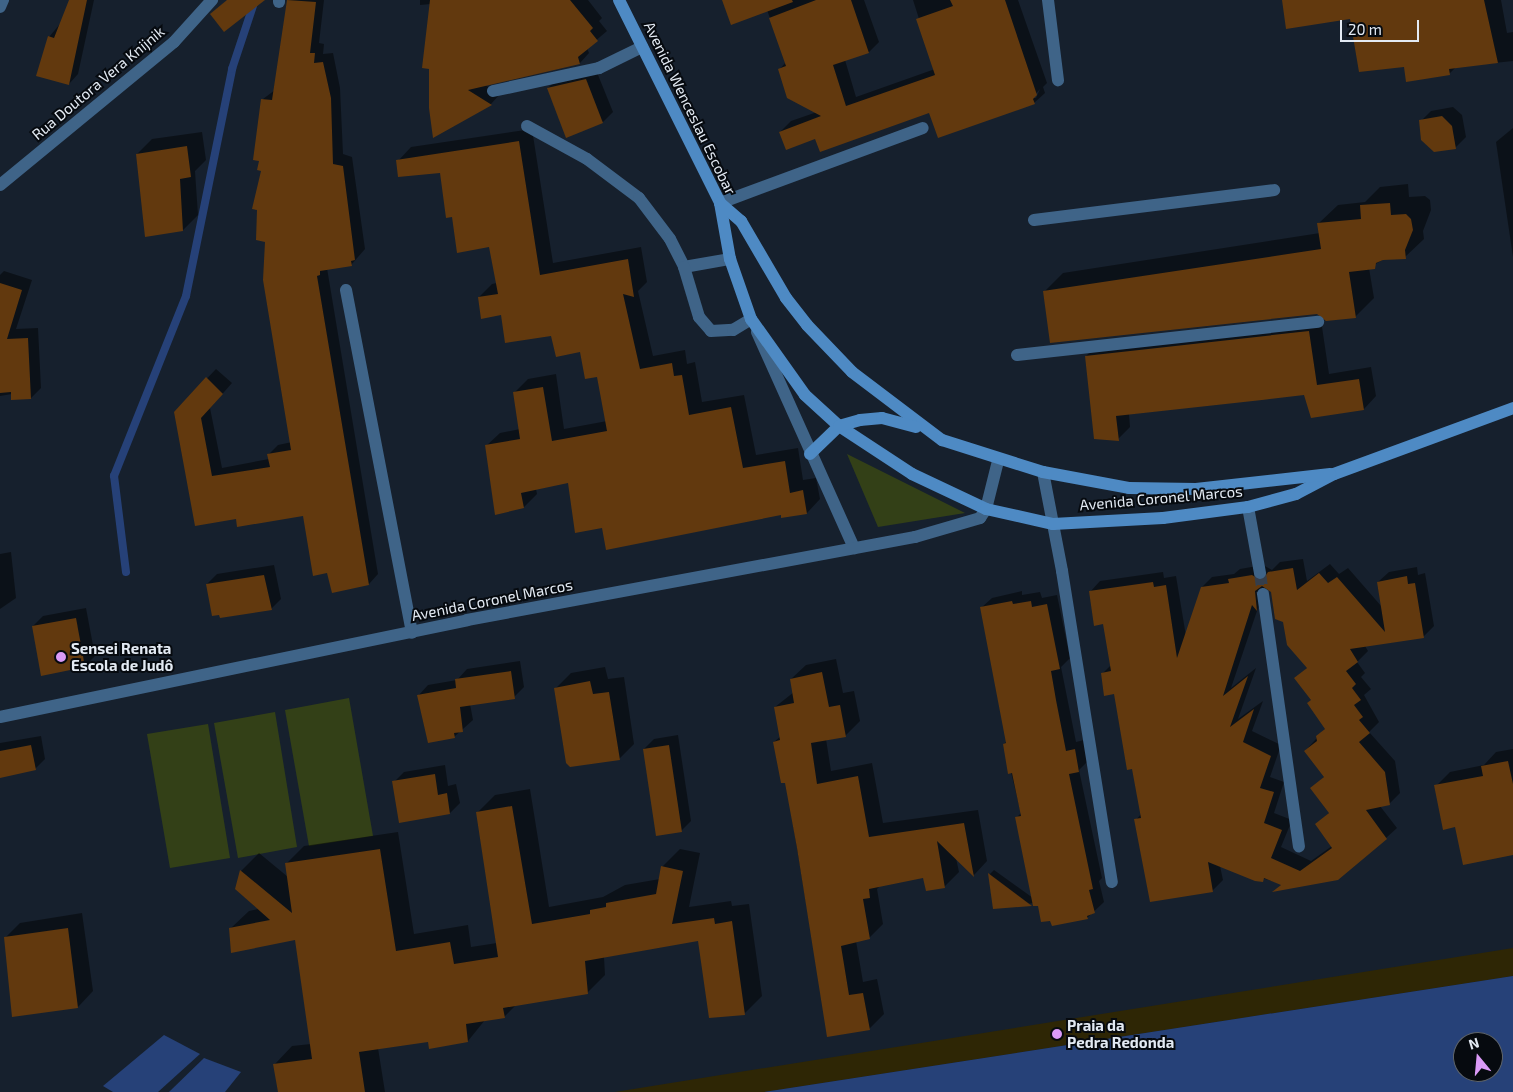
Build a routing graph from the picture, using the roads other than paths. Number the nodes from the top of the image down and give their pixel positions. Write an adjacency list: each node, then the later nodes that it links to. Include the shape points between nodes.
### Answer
1 (3, 0): 5 (street)
2 (212, 0): 11 (street, Rua Doutora Vera Knijnik, via 174,42)
3 (619, 0): 6 (main road, Avenida Wenceslau Escobar)
4 (1048, 0): 7 (street)
5 (0, 7)
6 (642, 47): 8 (street, via 599,68); 13 (main road, Avenida Wenceslau Escobar)
7 (1058, 80)
8 (493, 91)
9 (527, 126): 16 (street, via 587,159 639,198 670,239)
10 (923, 128): 13 (street)
11 (0, 185)
12 (1274, 190): 14 (street)
13 (720, 204): 15 (main road, Avenida Wenceslau Escobar); 23 (main road, Avenida Coronel Marcos, via 741,221 786,298 807,325 852,372)
14 (1034, 220)
15 (730, 258): 16 (street); 18 (main road, Avenida Wenceslau Escobar)
16 (684, 267): 18 (street, via 699,316 711,331 732,330)
17 (346, 290): 34 (street)
18 (751, 319): 22 (main road, Avenida Wenceslau Escobar, via 805,395); 24 (street, Avenida Wenceslau Escobar)
19 (1318, 322): 20 (street)
20 (1017, 355)
21 (1513, 408): 27 (main road, Avenida Coronel Marcos)
22 (839, 426): 23 (main road, via 882,418 910,423); 24 (main road); 29 (main road, Avenida Wenceslau Escobar, via 912,474)
23 (942, 440): 25 (main road, Avenida Coronel Marcos)
24 (810, 454): 31 (street, Avenida Wenceslau Escobar)
25 (998, 461): 26 (main road, Avenida Coronel Marcos); 29 (street)
26 (1043, 472): 27 (main road, Avenida Coronel Marcos, via 1129,488 1196,489); 30 (street)
27 (1334, 474): 28 (main road, Avenida Coronel Marcos, via 1296,494)
28 (1248, 507): 30 (main road, Avenida Coronel Marcos, via 1163,518); 32 (street)
29 (986, 509): 30 (main road, Avenida Coronel Marcos); 31 (street, Avenida Coronel Marcos, via 974,521)
30 (1053, 524): 37 (street)
31 (854, 548): 34 (street, Avenida Coronel Marcos)
32 (1260, 573)
33 (1263, 594): 36 (street)
34 (412, 633): 35 (street, Avenida Coronel Marcos)
35 (0, 717)
36 (1300, 846)
37 (1112, 882)

